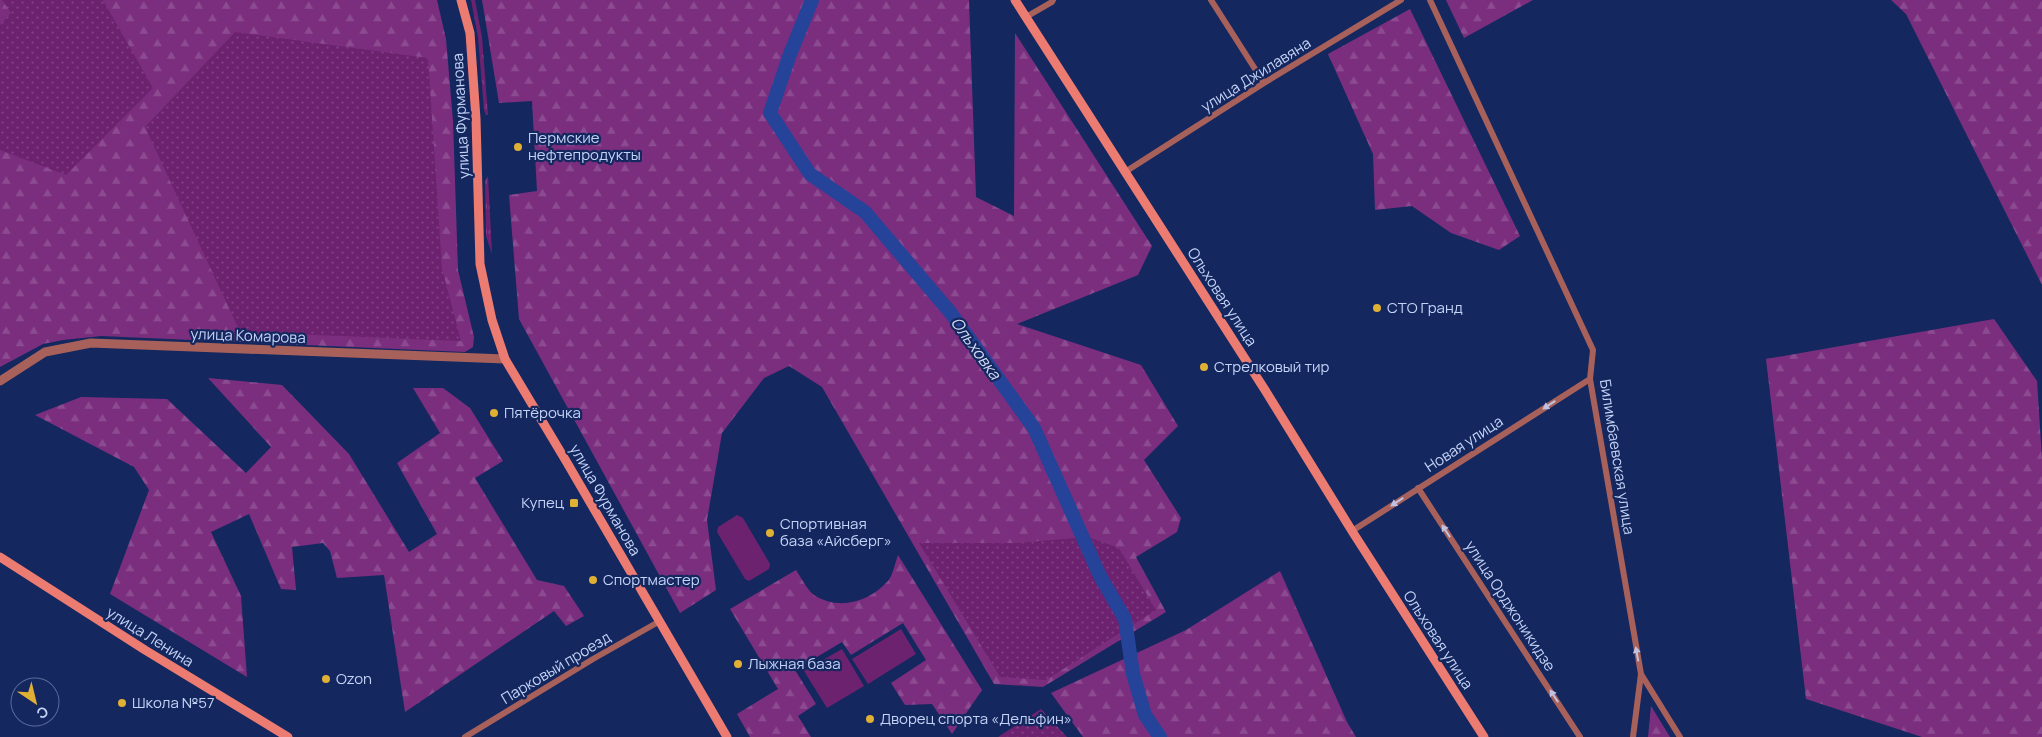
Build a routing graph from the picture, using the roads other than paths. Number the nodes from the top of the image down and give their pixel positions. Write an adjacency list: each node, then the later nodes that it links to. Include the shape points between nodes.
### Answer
1 (462, 0): 10 (main road, улица Фурманова, via 470,33 476,119 480,264 492,320)
2 (1015, 0): 7 (main road, Ольховая улица)
3 (1053, 0): 7 (street)
4 (1211, 0): 8 (street)
5 (1401, 0): 8 (street, улица Джилавяна)
6 (1430, 0): 11 (street, Билимбаевская улица, via 1592,350)
7 (1026, 17): 9 (main road, Ольховая улица)
8 (1264, 83): 9 (street, улица Джилавяна)
9 (1125, 172): 14 (main road, Ольховая улица)
10 (505, 359): 12 (street, улица Комарова, via 91,344 45,352); 16 (main road, улица Фурманова)
11 (1590, 379): 13 (street, Новая улица, one-way to 13); 17 (street, Билимбаевская улица, one-way to 11)
12 (0, 381)
13 (1418, 488): 14 (street, Новая улица, one-way to 14); 22 (street, улица Орджоникидзе, one-way to 13)
14 (1352, 531): 21 (main road, Ольховая улица)
15 (0, 557): 18 (main road, улица Ленина, via 128,640)
16 (660, 622): 19 (street, Парковый проезд); 20 (main road, улица Фурманова)
17 (1640, 674): 23 (street, Билимбаевская улица); 24 (street)
18 (288, 737)
19 (465, 737)
20 (727, 737)
21 (1484, 737)
22 (1580, 737)
23 (1633, 737)
24 (1680, 737)

